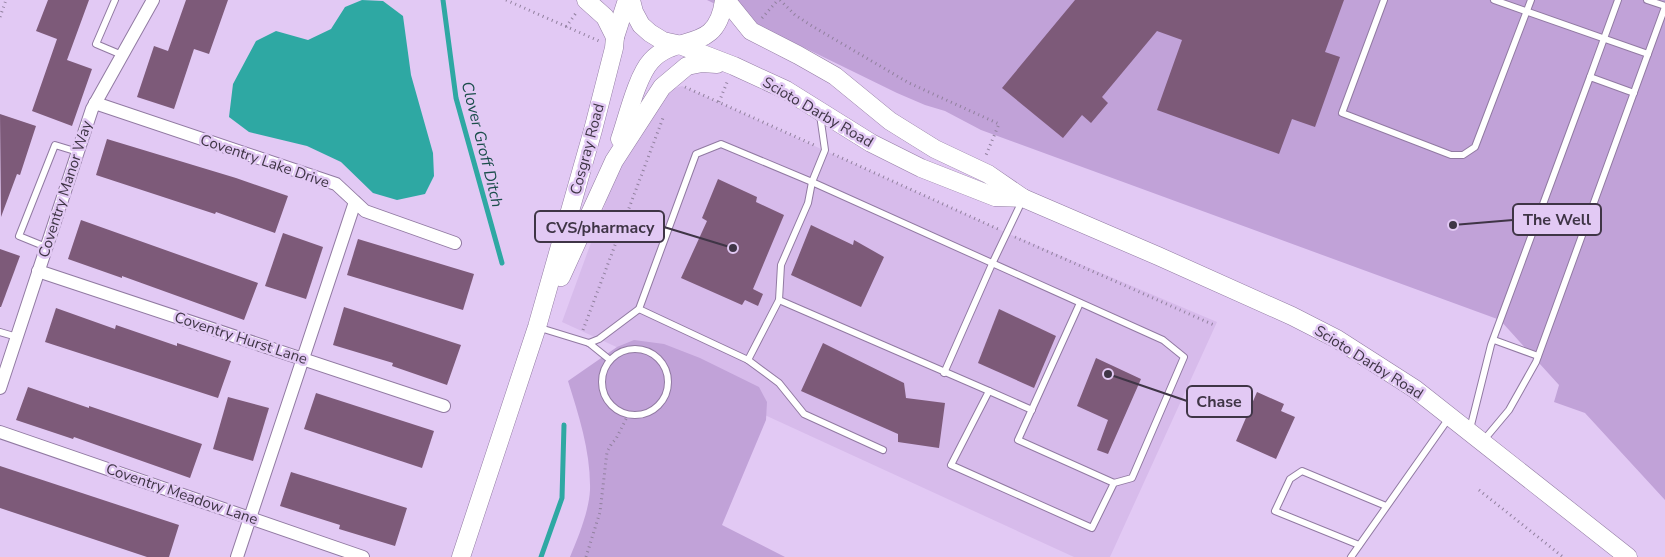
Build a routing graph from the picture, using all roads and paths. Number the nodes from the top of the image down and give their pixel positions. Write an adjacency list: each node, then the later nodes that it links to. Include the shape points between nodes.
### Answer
1 (6, 0): 17 (path)
2 (115, 0): 24 (lane, via 96,44)
3 (153, 0): 24 (street, Coventry Manor Way)
4 (506, 0): 19 (path)
5 (627, 0): 21 (main road, Cosgray Road)
6 (631, 0): 22 (main road, Scioto Darby Road, via 641,25 663,41)
7 (725, 0): 22 (main road, Cosgray Road, via 717,25 705,36); 38 (main road, Scioto Darby Road, via 752,31 835,76 890,121 935,149 988,174)
8 (779, 0): 18 (path); 35 (path, via 812,26 909,83 999,124)
9 (1384, 0): 16 (lane, via 1342,113 1451,155 1463,155 1475,147)
10 (1494, 0): 16 (lane)
11 (1531, 0): 16 (lane)
12 (1618, 0): 20 (lane)
13 (1647, 0): 15 (lane)
14 (584, 3): 19 (path); 21 (main road, via 605,17)
15 (1665, 7): 23 (lane)
16 (1527, 12): 20 (lane)
17 (0, 17)
18 (760, 21)
19 (566, 27): 21 (path)
20 (1604, 39): 23 (lane); 27 (lane)
21 (614, 42): 49 (main road, Cosgray Road, via 593,130)
22 (677, 44): 25 (main road, Scioto Darby Road); 36 (main road, Cosgray Road, via 650,62 637,86)
23 (1648, 54): 28 (lane)
24 (122, 55): 30 (street, Coventry Manor Way)
25 (732, 71): 26 (main road, Cosgray Road, via 702,63 687,66); 29 (path); 32 (main road, Scioto Darby Road, via 786,90)
26 (672, 77): 29 (path, via 682,86); 36 (main road, Cosgray Road, via 662,87)
27 (1590, 77): 28 (lane); 53 (lane)
28 (1634, 93): 55 (lane)
29 (719, 102): 33 (path)
30 (95, 103): 34 (street, Coventry Manor Way); 39 (street, Coventry Lake Drive, via 336,184)
31 (665, 112): 52 (path)
32 (820, 112): 33 (lane); 38 (main road, Scioto Darby Road, via 920,168 995,197)
33 (825, 150): 37 (lane); 40 (path)
34 (78, 152): 42 (street, Coventry Manor Way); 42 (lane, via 55,145 19,236)
35 (984, 160)
36 (614, 161): 49 (main road, Cosgray Road)
37 (812, 182): 43 (lane); 45 (lane, via 808,203 782,265); 47 (lane, via 721,144 696,154)
38 (1023, 198): 40 (lane); 65 (main road, Scioto Darby Road, via 1292,316 1337,339 1408,384)
39 (355, 202): 41 (street, Coventry Lake Drive, via 365,211); 56 (street)
40 (1007, 233): 43 (lane); 48 (path)
41 (456, 243)
42 (46, 247): 44 (street, Coventry Manor Way)
43 (992, 264): 46 (lane); 59 (lane)
44 (38, 271): 51 (street, Coventry Manor Way); 56 (street, Coventry Hurst Lane)
45 (779, 300): 58 (lane); 59 (lane)
46 (1080, 303): 63 (lane); 69 (lane, via 1163,340 1184,358 1132,478)
47 (639, 309): 54 (lane); 58 (lane)
48 (1214, 325)
49 (537, 327): 52 (lane); 76 (main road, Cosgray Road)
50 (0, 332): 51 (lane)
51 (17, 337): 60 (street, Coventry Manor Way)
52 (580, 340): 54 (lane)
53 (1494, 340): 55 (lane); 67 (lane)
54 (589, 343): 57 (lane)
55 (1538, 356): 67 (lane, via 1509,410)
56 (302, 358): 62 (street, Coventry Hurst Lane); 72 (street)
57 (610, 360): 64 (lane, via 602,378 602,388 611,406); 64 (lane, via 630,349 642,349 653,353 667,371 667,394 661,404 652,412)
58 (748, 360): 68 (lane, via 779,383 804,414)
59 (944, 373): 61 (lane)
60 (0, 388)
61 (989, 391): 63 (lane); 69 (lane, via 951,465 1092,528)
62 (444, 406)
63 (1032, 410): 69 (lane, via 1018,440)
64 (628, 415): 77 (path, via 607,452 600,512)
65 (1450, 417): 67 (main road, Scioto Darby Road); 71 (lane)
66 (0, 432): 72 (street, Coventry Meadow Lane)
67 (1476, 437): 80 (main road, Scioto Darby Road)
68 (883, 450)
69 (1114, 483)
70 (1479, 490): 79 (path)
71 (1386, 506): 73 (lane); 73 (lane, via 1302,471 1290,479 1275,511)
72 (250, 517): 74 (street); 75 (street, Coventry Meadow Lane)
73 (1359, 545): 78 (lane)
74 (237, 557)
75 (364, 557)
76 (461, 557)
77 (586, 557)
78 (1351, 557)
79 (1563, 557)
80 (1628, 557)

